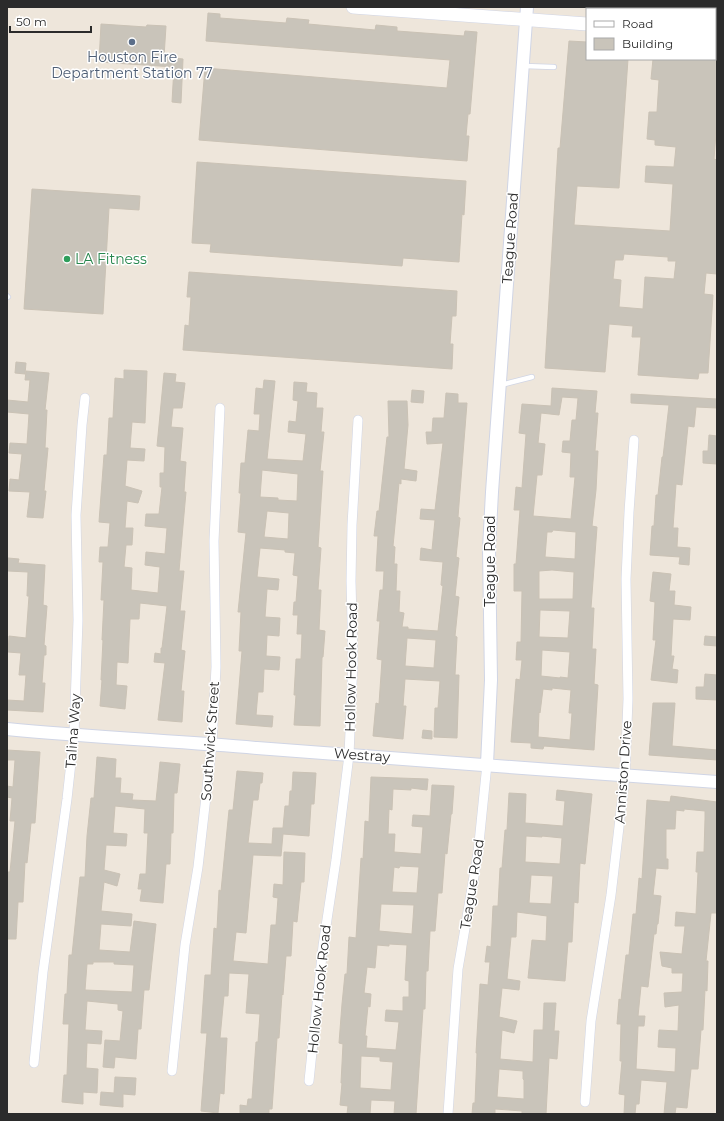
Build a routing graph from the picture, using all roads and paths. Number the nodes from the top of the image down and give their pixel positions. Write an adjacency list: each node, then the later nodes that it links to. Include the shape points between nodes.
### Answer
1 (353, 7): 4 (main road)
2 (687, 7): 3 (main road)
3 (702, 8)
4 (526, 13): 5 (main road); 6 (street, Teague Road)
5 (586, 24)
6 (522, 66): 7 (lane); 9 (street, Teague Road)
7 (554, 67)
8 (532, 376): 9 (lane)
9 (500, 385): 18 (street, Teague Road, via 489,549 491,680)
10 (85, 398): 15 (street, Talina Way, via 76,515 78,620)
11 (220, 408): 16 (street, Southwick Street, via 214,541 216,667)
12 (358, 420): 17 (street, Hollow Hook Road, via 352,525 353,661)
13 (634, 440): 19 (street, Anniston Drive, via 627,572 628,699)
14 (7, 729): 15 (street, Westray)
15 (74, 735): 16 (street, Westray); 21 (street, Talina Way)
16 (212, 744): 17 (street, Westray); 22 (street, Southwick Street, via 198,867 184,952)
17 (349, 755): 18 (street, Westray); 23 (street, Hollow Hook Road, via 323,946)
18 (487, 764): 19 (street, Westray); 25 (street, Teague Road, via 478,853 458,969)
19 (625, 776): 20 (street, Westray); 24 (street, Anniston Drive, via 611,895 591,1022)
20 (717, 782)
21 (34, 1062)
22 (172, 1071)
23 (309, 1081)
24 (585, 1102)
25 (448, 1114)

